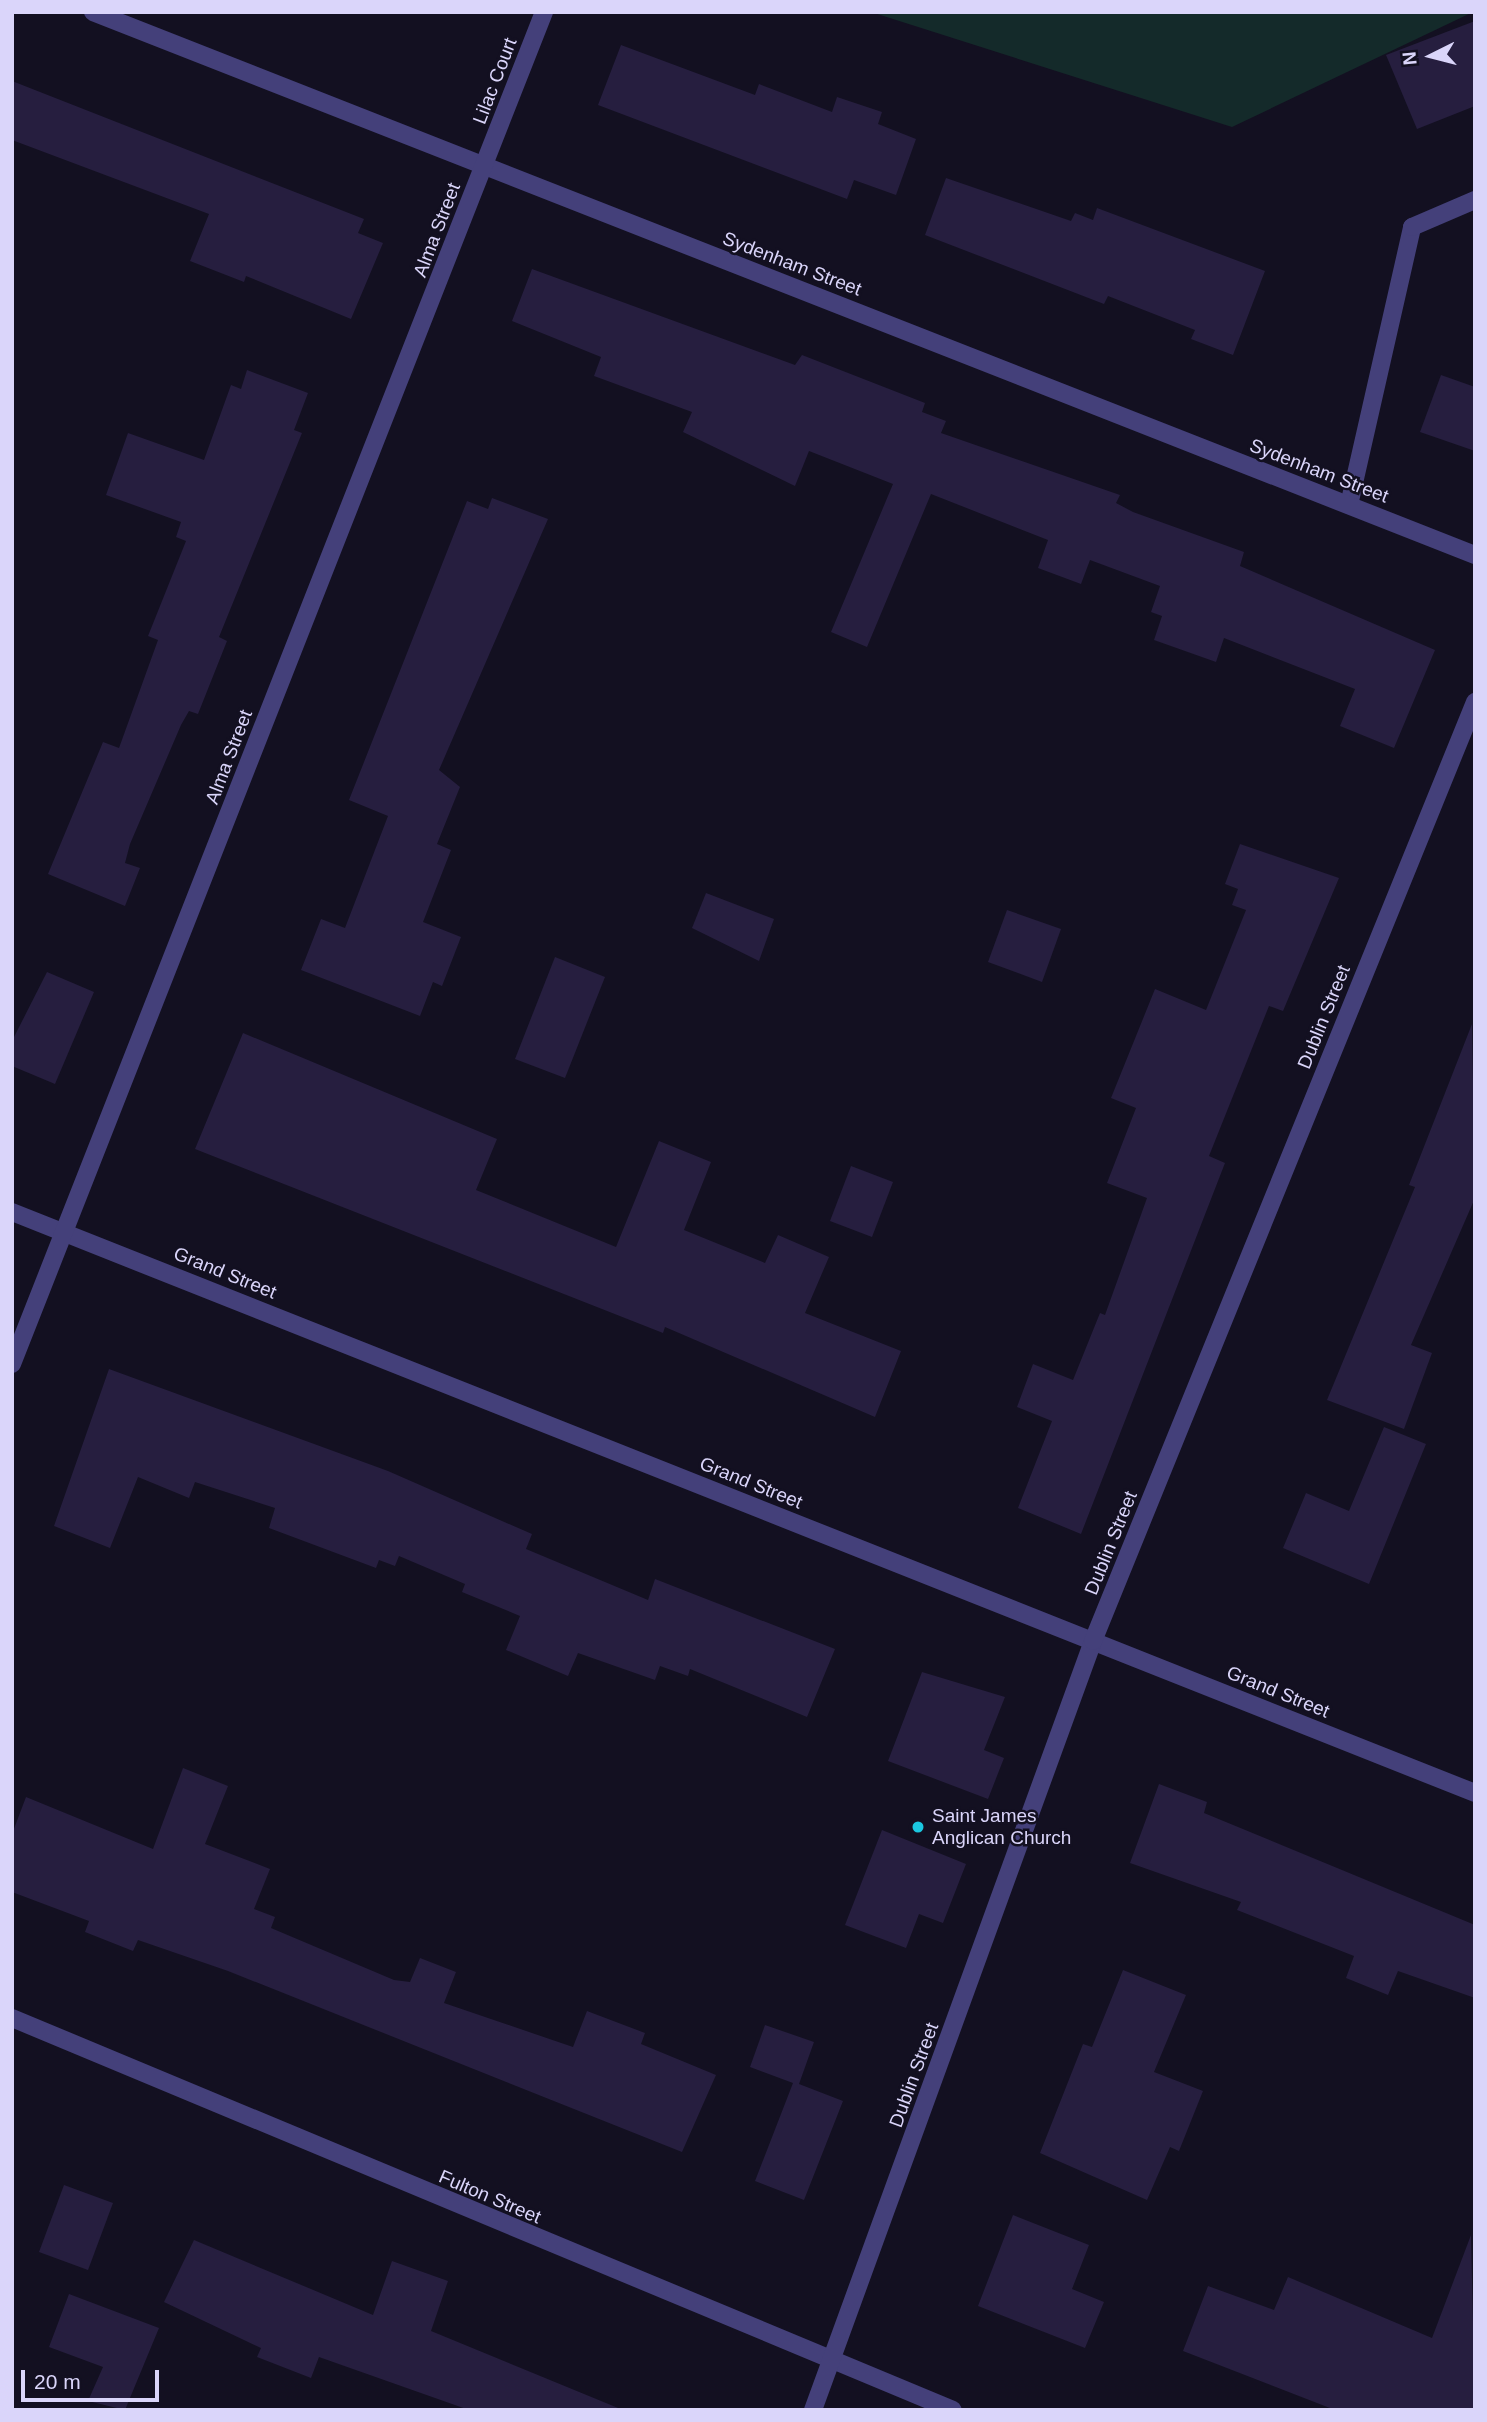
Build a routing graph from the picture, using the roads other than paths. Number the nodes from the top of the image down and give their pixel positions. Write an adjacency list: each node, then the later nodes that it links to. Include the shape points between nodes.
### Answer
1 (93, 12): 3 (street, Sydenham Street)
2 (544, 12): 3 (street, Lilac Court)
3 (484, 166): 5 (street, Sydenham Street); 9 (street, Alma Street)
4 (1475, 200): 5 (street, via 1412,227)
5 (1349, 505): 6 (street, Sydenham Street)
6 (1475, 555)
7 (1475, 702): 11 (street, Dublin Street)
8 (12, 1212): 9 (street, Grand Street)
9 (65, 1232): 10 (street, Alma Street); 11 (street, Grand Street)
10 (12, 1364)
11 (1093, 1641): 12 (street, Grand Street); 14 (street, Dublin Street)
12 (1475, 1793)
13 (12, 2018): 14 (street, Fulton Street)
14 (831, 2364): 15 (street, Dublin Street); 16 (street, Fulton Street)
15 (813, 2410)
16 (953, 2410)

